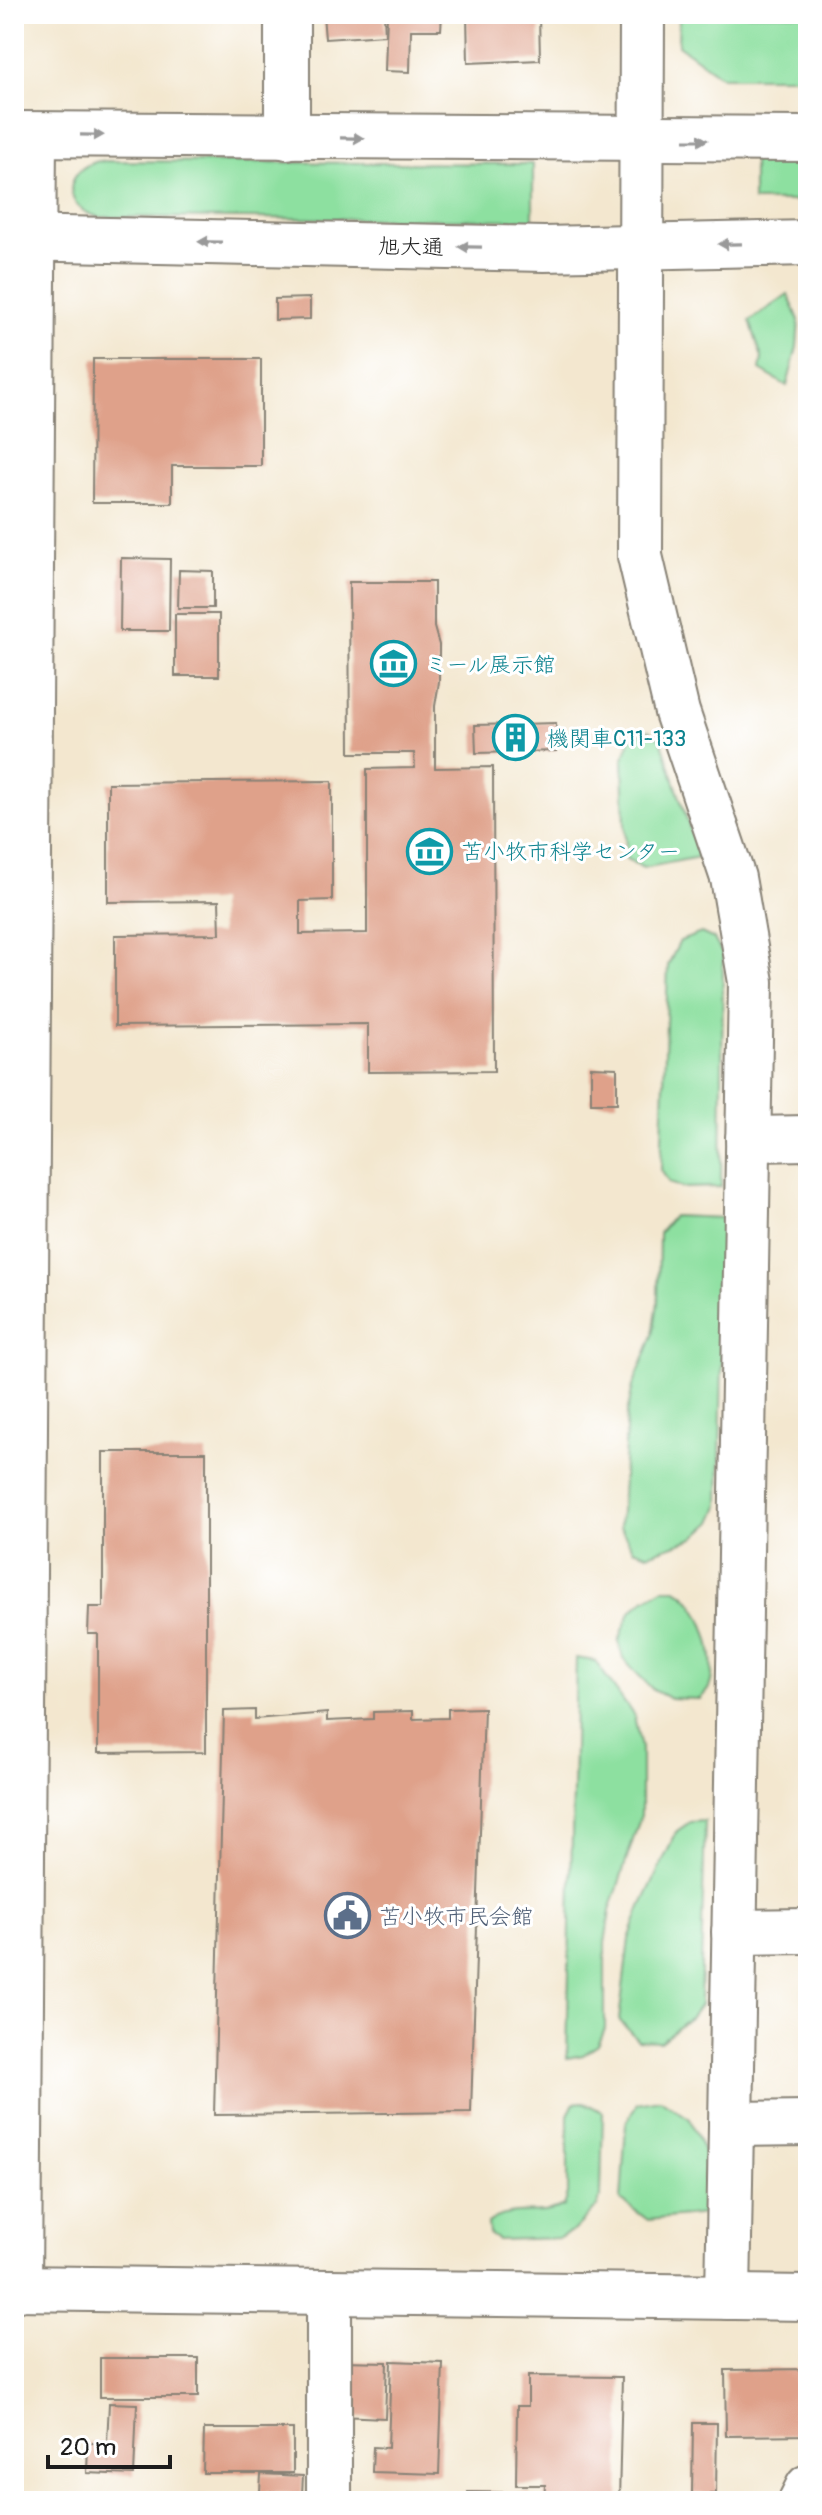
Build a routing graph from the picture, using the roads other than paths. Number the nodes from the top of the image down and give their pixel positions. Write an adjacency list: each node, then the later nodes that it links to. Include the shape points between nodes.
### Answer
1 (287, 14): 4 (street)
2 (642, 14): 6 (street)
3 (24, 134): 4 (street, one-way to 4); 7 (street)
4 (287, 137): 6 (street, one-way to 6)
5 (808, 139): 6 (street, one-way to 5)
6 (642, 140): 9 (street)
7 (24, 238): 9 (street, 旭大通, one-way to 7, via 528,249); 10 (street)
8 (808, 243): 9 (street, 旭大通, one-way to 9)
9 (641, 246): 12 (street, via 640,556 677,712 733,878 751,982)
10 (22, 651): 17 (street)
11 (808, 1138): 12 (street)
12 (748, 1139): 14 (street)
13 (808, 1931): 14 (street)
14 (734, 1932): 16 (street)
15 (808, 2123): 16 (street)
16 (731, 2124): 19 (street)
17 (16, 2288): 18 (street)
18 (329, 2293): 19 (street); 22 (street)
19 (728, 2297): 20 (street)
20 (808, 2298)
21 (808, 2487): 23 (street)
22 (329, 2501)
23 (801, 2501)

